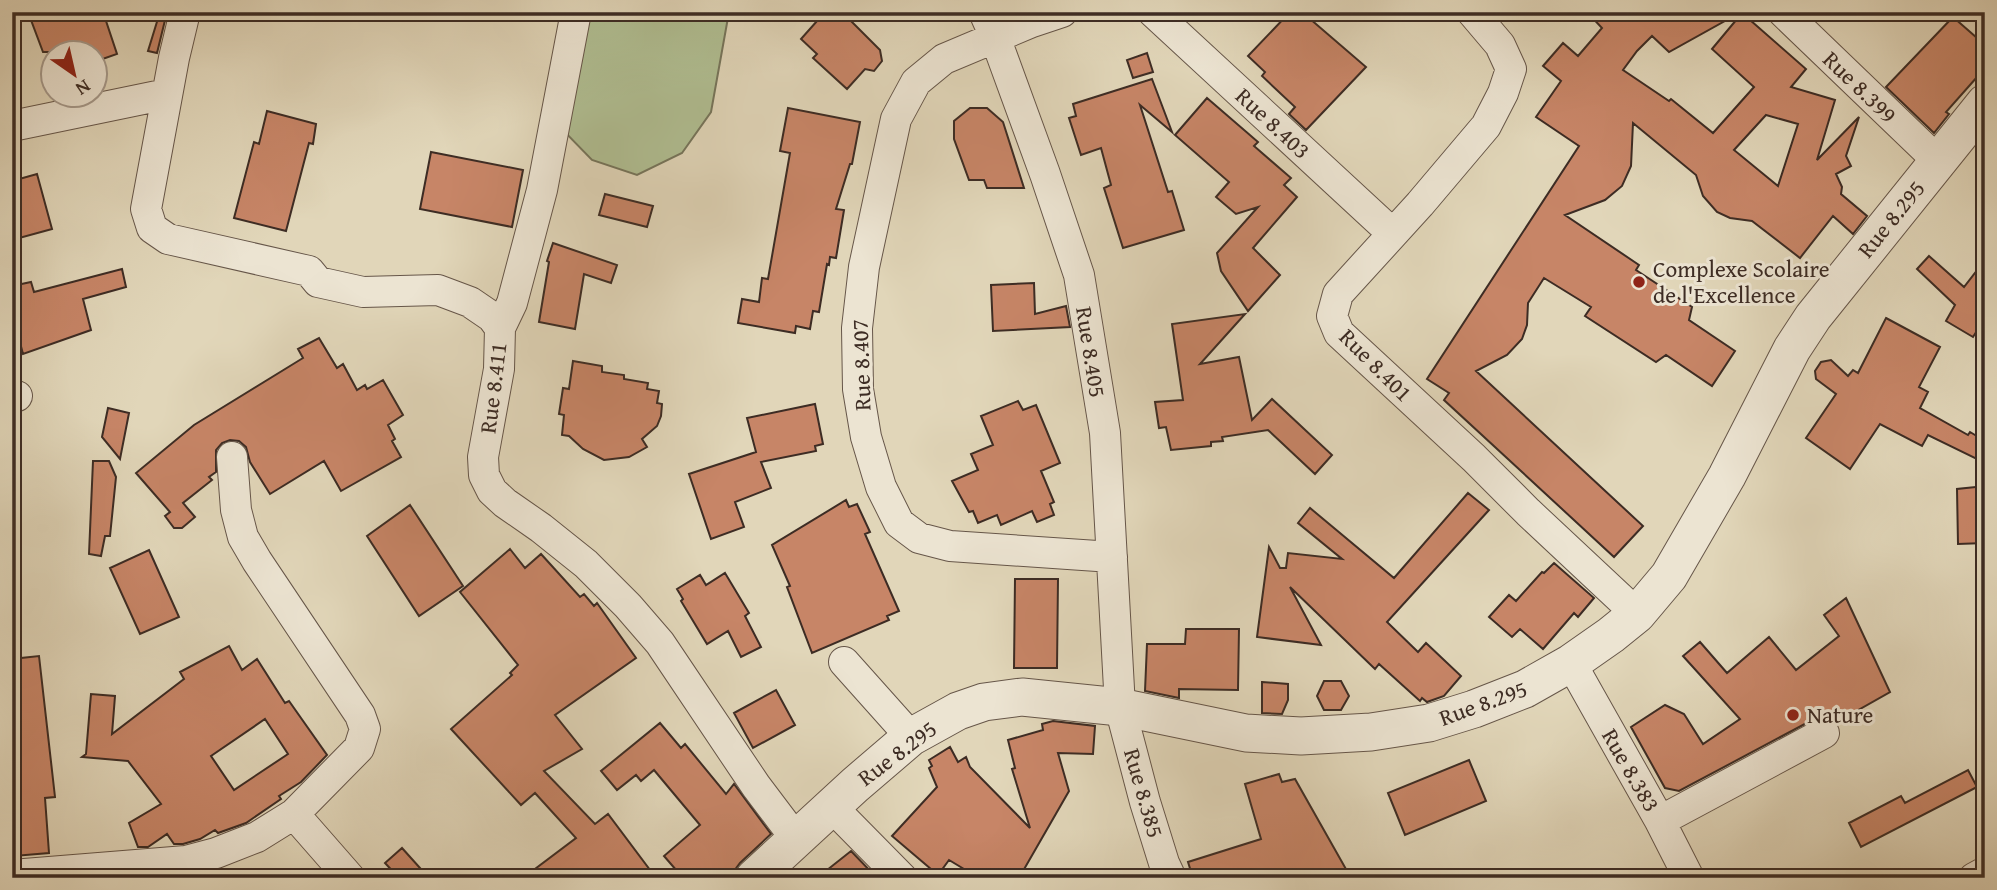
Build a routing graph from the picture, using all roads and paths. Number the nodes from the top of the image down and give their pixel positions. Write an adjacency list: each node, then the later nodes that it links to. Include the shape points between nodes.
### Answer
1 (186, 12): 8 (street, Rue 8.411)
2 (576, 12): 13 (street, via 542,190 512,303)
3 (1062, 12): 7 (street)
4 (1153, 12): 12 (street, Rue 8.403)
5 (1472, 12): 12 (street, Rue 8.401, via 1500,45 1511,69 1503,93 1486,126)
6 (1783, 12): 11 (street, Rue 8.399)
7 (990, 25): 15 (street, Rue 8.405, via 1079,275 1105,433); 15 (street, Rue 8.407, via 916,82 896,119 864,267 857,328 858,390 866,438 899,523 919,538 950,546)
8 (167, 94): 10 (street); 13 (street, Rue 8.411, via 146,209 152,228 168,239 309,271 318,282 363,292 438,290 470,302)
9 (1985, 103): 11 (street, Rue 8.295)
10 (12, 126)
11 (1938, 161): 16 (street, Rue 8.295, via 1813,317 1669,576)
12 (1392, 233): 16 (street, Rue 8.401, via 1338,294 1332,316 1339,333)
13 (500, 328): 25 (street, Rue 8.411, via 499,369 483,457 484,475 492,491 586,564 628,606 660,643)
14 (232, 457): 23 (street, via 243,537 365,729 359,748)
15 (1112, 557): 19 (street, Rue 8.405)
16 (1637, 614): 18 (street, Rue 8.295)
17 (844, 662): 21 (street)
18 (1571, 663): 19 (street, Rue 8.295, via 1525,689 1474,709 1429,723 1371,732 1246,733); 24 (street, Rue 8.383)
19 (1120, 707): 21 (street, Rue 8.295, via 1022,697 984,702); 31 (street, Rue 8.385)
20 (1824, 733): 24 (street)
21 (911, 737): 22 (street, Rue 8.295)
22 (831, 806): 25 (street, Rue 8.295); 30 (street)
23 (294, 814): 27 (street, via 257,837 186,861); 28 (street)
24 (1660, 821): 32 (street, Rue 8.383)
25 (796, 839): 29 (street, Rue 8.295)
26 (1985, 872): 33 (street)
27 (12, 875)
28 (350, 878)
29 (754, 878)
30 (902, 878)
31 (1171, 878)
32 (1689, 878)
33 (1974, 878)

